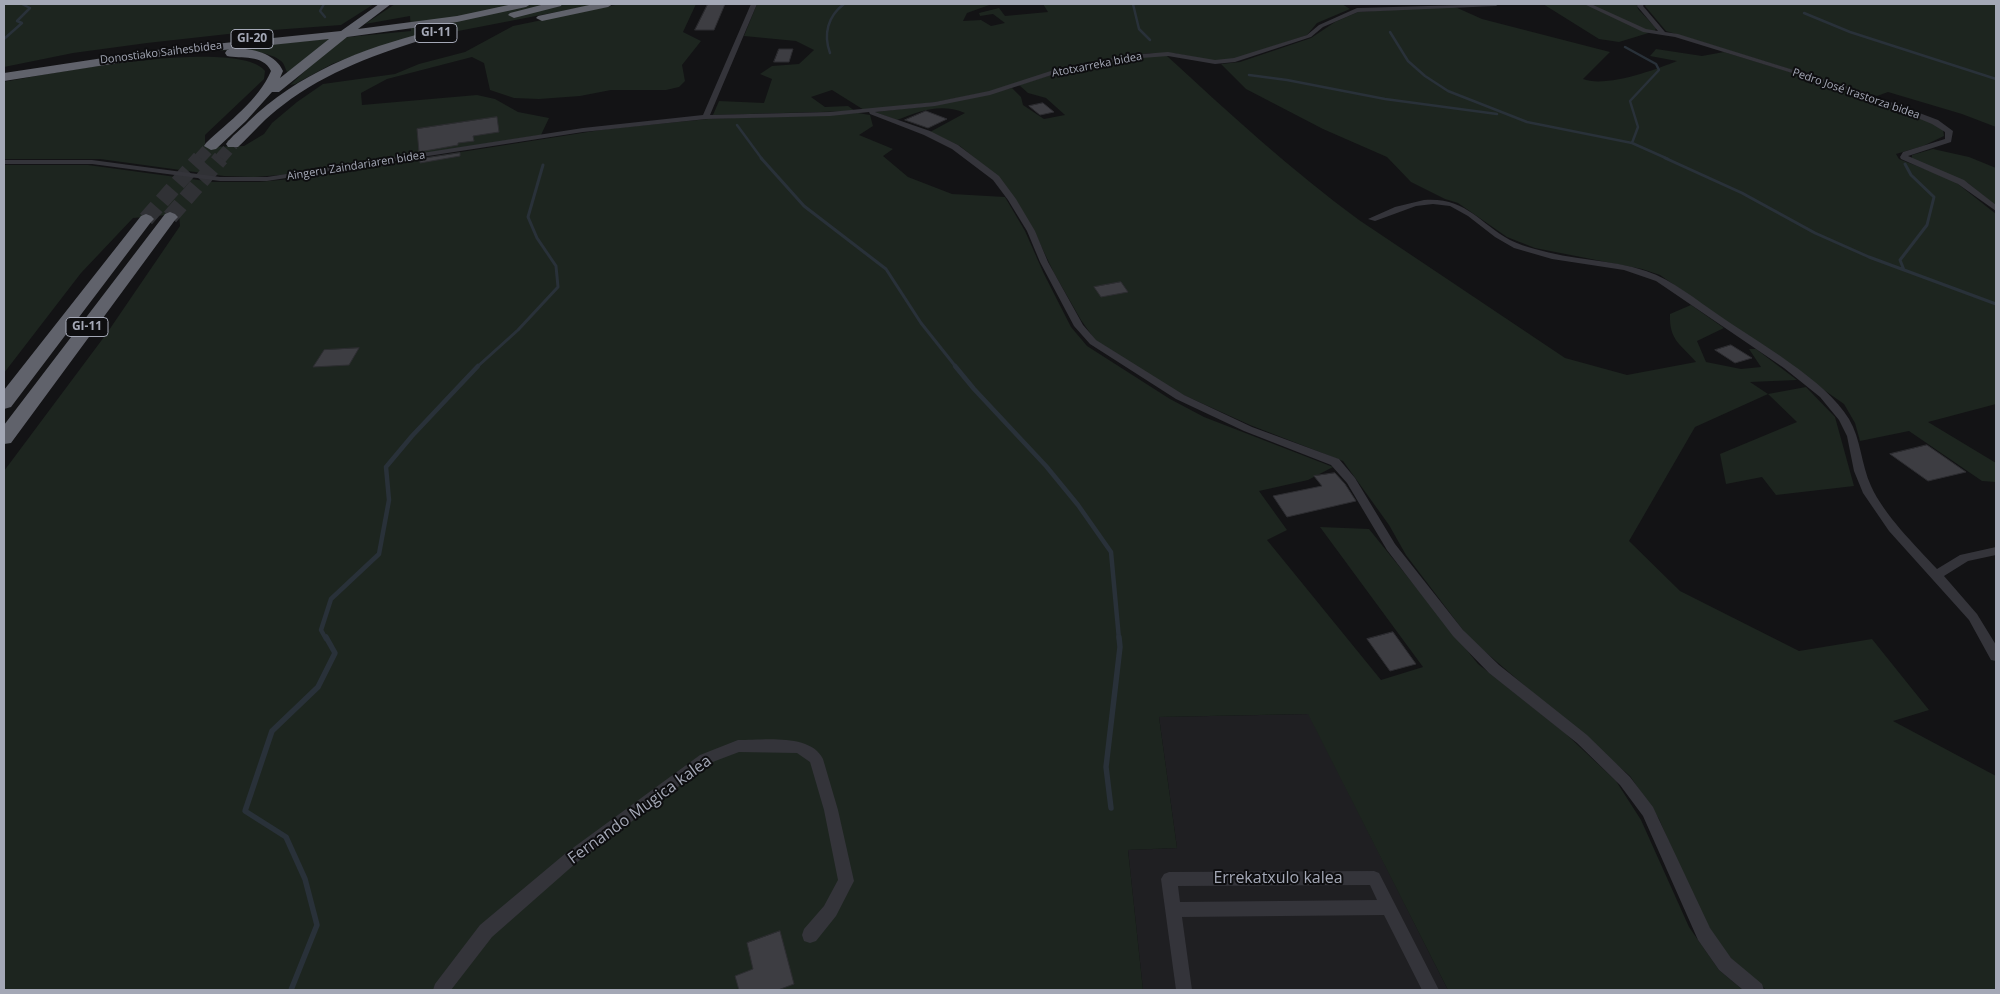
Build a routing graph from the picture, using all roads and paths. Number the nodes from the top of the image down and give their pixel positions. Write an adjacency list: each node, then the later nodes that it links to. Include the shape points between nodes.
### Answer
1 (386, 4): 22 (highway, via 334,41)
2 (508, 4): 14 (highway, Donostiako Saihesbidea / GI-20, via 403,24)
3 (526, 4): 15 (highway, Donostiako Saihesbidea / GI-20, via 484,15 405,28 156,53)
4 (557, 4): 17 (highway, GI-11, via 400,43)
5 (608, 4): 11 (highway)
6 (754, 4): 20 (street)
7 (1496, 4): 19 (street, Atotxarreka bidea, via 1357,10 1321,26 1309,36 1234,60 1215,62 1168,54 1129,56 1060,70 990,93)
8 (1587, 4): 12 (street, via 1636,28)
9 (1641, 4): 12 (street)
10 (449, 8): 14 (highway, via 407,20)
11 (504, 24)
12 (1662, 32): 26 (street, Pedro José Irastorza bidea, via 1859,92 1935,122 1948,132 1948,140 1904,157 1961,182)
13 (444, 36): 17 (highway, via 381,53)
14 (268, 37): 16 (highway, Donostiako Saihesbidea / GI-20, via 130,52)
15 (52, 69): 18 (highway, Donostiako Saihesbidea / GI-20); 22 (highway, via 204,54 238,53 267,60 276,67 276,76)
16 (4, 73)
17 (319, 76): 23 (highway, GI-11, via 276,103)
18 (4, 77)
19 (869, 112): 21 (street, Atotxarreka bidea); 41 (street, Atotxarreka bidea, via 927,132 955,147 996,178 1031,231 1079,326 1093,342 1180,397 1248,429 1335,462 1391,547 1458,633 1494,669 1582,739 1625,781 1648,812 1704,934 1725,964)
20 (706, 117): 21 (street, Aingeru Zaindariaren bidea); 25 (street, Aingeru Zaindariaren bidea, via 583,130 267,179 220,179 92,162)
21 (724, 117)
22 (241, 118): 24 (highway)
23 (233, 144)
24 (211, 146)
25 (4, 162)
26 (1996, 209)
27 (170, 217): 31 (highway, GI-11)
28 (146, 219): 30 (highway, GI-11)
29 (1372, 219): 33 (street, via 1420,203 1449,203 1515,246 1636,270 1667,284 1824,395 1844,418 1867,490 1893,528)
30 (4, 402)
31 (4, 438)
32 (1996, 551): 33 (street, via 1975,553 1951,563)
33 (1936, 576): 34 (street, via 1973,617)
34 (1996, 656)
35 (1389, 907): 36 (street); 36 (street, Errekatxulo kalea, via 1374,878 1169,879); 40 (street, Errekatxulo kalea)
36 (1173, 910): 39 (street, Errekatxulo kalea)
37 (810, 935): 38 (street, Fernando Mugica kalea, via 830,911 846,881 816,759 800,747 738,746 705,759 571,858 486,931)
38 (441, 990)
39 (1184, 990)
40 (1431, 990)
41 (1756, 990)

